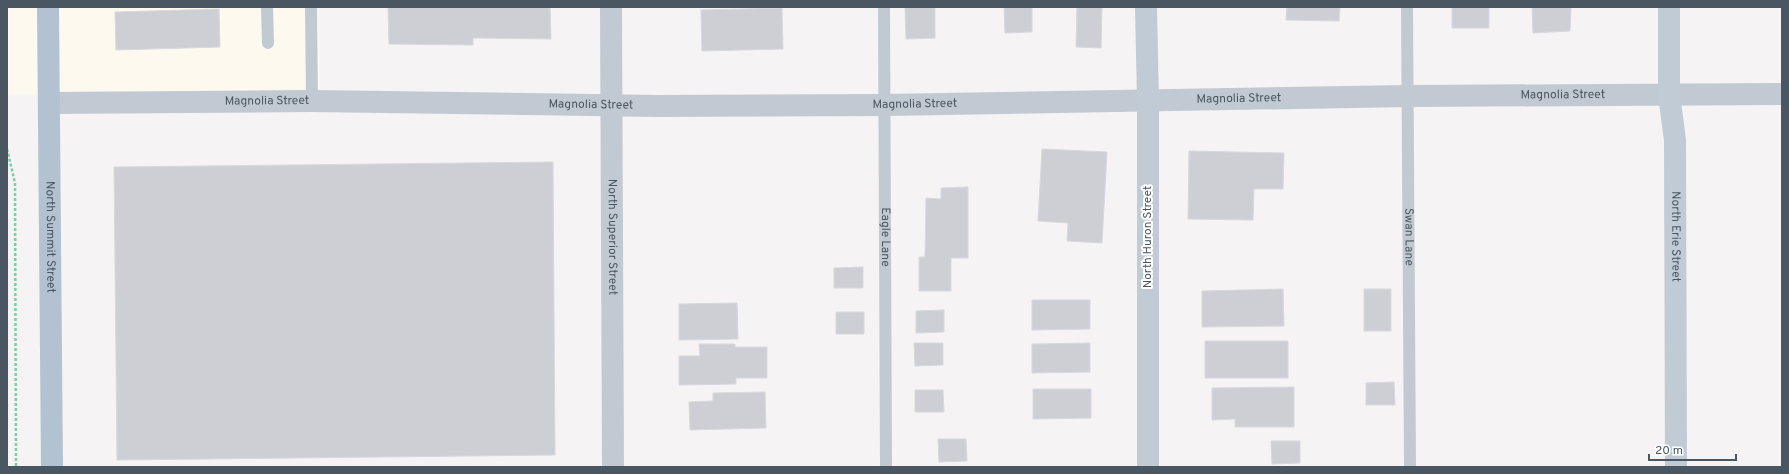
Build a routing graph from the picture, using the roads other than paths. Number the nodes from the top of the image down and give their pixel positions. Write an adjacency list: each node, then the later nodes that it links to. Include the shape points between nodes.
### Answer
1 (48, 7): 15 (main road, North Summit Street)
2 (267, 7): 9 (lane)
3 (311, 7): 13 (lane)
4 (611, 7): 17 (street, North Superior Street)
5 (884, 7): 16 (lane, Eagle Lane)
6 (1146, 7): 14 (street, North Huron Street)
7 (1407, 7): 12 (lane, Swan Lane)
8 (1668, 7): 11 (street, North Erie Street)
9 (268, 43)
10 (1782, 94): 11 (street, Magnolia Street)
11 (1669, 95): 12 (street, Magnolia Street); 23 (street, North Erie Street, via 1675,140)
12 (1408, 96): 14 (street, Magnolia Street); 22 (lane, Swan Lane)
13 (312, 101): 15 (street, Magnolia Street); 17 (street, Magnolia Street)
14 (1148, 101): 16 (street, Magnolia Street); 21 (street, North Huron Street)
15 (49, 103): 18 (main road, North Summit Street)
16 (885, 104): 17 (street, Magnolia Street); 20 (lane, Eagle Lane)
17 (611, 105): 19 (street, North Superior Street)
18 (52, 467)
19 (613, 467)
20 (886, 467)
21 (1148, 467)
22 (1410, 467)
23 (1676, 467)

